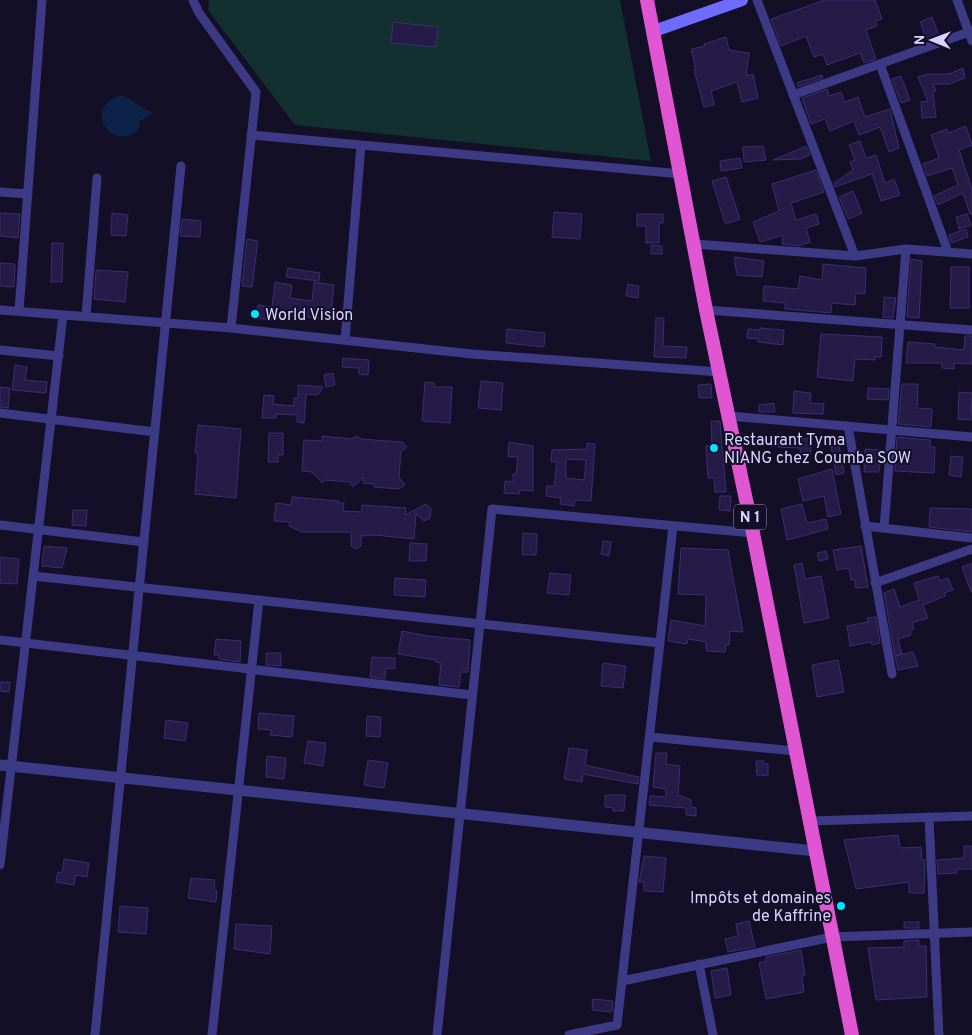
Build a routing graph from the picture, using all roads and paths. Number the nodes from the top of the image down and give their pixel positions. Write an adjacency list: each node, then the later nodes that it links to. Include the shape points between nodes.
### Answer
1 (42, 0): 17 (street)
2 (193, 0): 11 (street, via 198,13 256,92)
3 (647, 0): 7 (highway, N 1)
4 (742, 0): 7 (main road)
5 (757, 0): 10 (street)
6 (957, 0): 8 (street)
7 (654, 31): 14 (highway, N 1)
8 (971, 35): 9 (street)
9 (880, 64): 10 (street); 20 (street)
10 (794, 95): 22 (street)
11 (251, 135): 12 (street); 30 (street)
12 (361, 145): 14 (street); 32 (street)
13 (182, 166): 28 (street)
14 (682, 174): 18 (highway, N 1)
15 (97, 178): 27 (street)
16 (0, 192): 17 (street)
17 (28, 194): 25 (street)
18 (695, 244): 22 (street); 24 (highway, N 1)
19 (906, 248): 20 (street); 22 (street); 29 (street)
20 (948, 252): 21 (street)
21 (972, 254)
22 (855, 256)
23 (0, 310): 25 (street)
24 (706, 310): 29 (street); 35 (highway, N 1)
25 (19, 311): 26 (street)
26 (63, 315): 27 (street); 34 (street)
27 (86, 316): 28 (street)
28 (166, 323): 30 (street); 41 (street)
29 (900, 325): 31 (street); 40 (street)
30 (231, 328): 32 (street)
31 (972, 330)
32 (345, 340): 35 (street, via 452,352)
33 (0, 350): 34 (street)
34 (58, 356): 38 (street)
35 (720, 372): 37 (highway, N 1)
36 (0, 413): 38 (street)
37 (729, 416): 39 (street); 48 (highway, N 1)
38 (51, 419): 41 (street); 47 (street)
39 (848, 426): 40 (street); 45 (street)
40 (892, 430): 42 (street); 46 (street)
41 (155, 432): 50 (street)
42 (972, 437)
43 (0, 525): 47 (street)
44 (673, 526): 48 (street); 56 (street, via 492,509); 59 (street)
45 (865, 526): 46 (street); 53 (street)
46 (884, 528): 49 (street)
47 (39, 530): 50 (street); 52 (street)
48 (753, 533): 65 (highway, N 1)
49 (972, 538)
50 (144, 542): 54 (street)
51 (972, 549): 53 (street)
52 (33, 576): 54 (street); 58 (street)
53 (876, 583): 62 (street)
54 (139, 588): 55 (street); 60 (street)
55 (259, 600): 56 (street); 61 (street)
56 (480, 624): 59 (street); 63 (street)
57 (0, 640): 58 (street)
58 (26, 643): 60 (street); 66 (street)
59 (660, 643): 64 (street)
60 (132, 656): 61 (street); 67 (street)
61 (252, 669): 63 (street); 68 (street)
62 (892, 674)
63 (472, 695): 69 (street)
64 (650, 737): 65 (street); 73 (street)
65 (795, 751): 72 (highway, N 1)
66 (6, 766): 67 (street); 75 (street)
67 (120, 778): 68 (street); 82 (street)
68 (239, 791): 69 (street); 83 (street)
69 (460, 815): 73 (street); 84 (street)
70 (972, 816): 71 (street)
71 (929, 817): 72 (street); 77 (street)
72 (809, 821): 74 (highway, N 1)
73 (639, 833): 74 (street); 80 (street)
74 (816, 852): 78 (highway, N 1)
75 (0, 864)
76 (972, 932): 77 (street)
77 (934, 934): 78 (street); 88 (street)
78 (832, 937): 79 (street); 87 (highway, N 1)
79 (699, 964): 80 (street); 86 (street)
80 (622, 981): 81 (street, via 617,1025)
81 (597, 1032): 85 (street)
82 (95, 1035)
83 (212, 1035)
84 (437, 1035)
85 (569, 1035)
86 (713, 1035)
87 (852, 1035)
88 (939, 1035)

